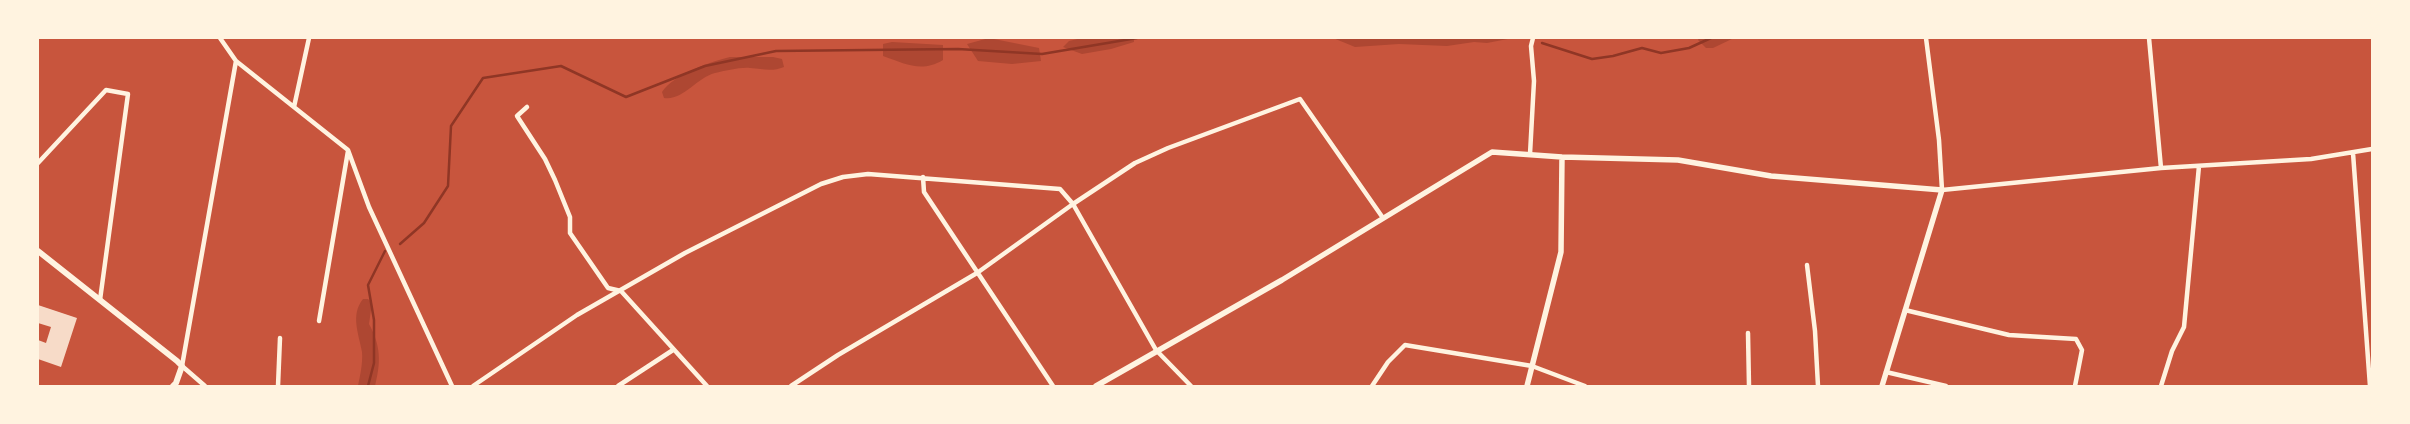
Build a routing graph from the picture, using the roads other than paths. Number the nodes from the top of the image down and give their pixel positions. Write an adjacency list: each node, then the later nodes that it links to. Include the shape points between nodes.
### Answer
1 (220, 38): 6 (street)
2 (309, 38): 7 (street)
3 (1533, 38): 12 (street)
4 (1926, 38): 18 (street)
5 (2148, 38): 16 (street)
6 (236, 60): 7 (street); 32 (street)
7 (294, 107): 10 (street)
8 (527, 107): 24 (street, via 517,116 555,180 570,218 570,233 608,288)
9 (2372, 149): 11 (street)
10 (348, 150): 27 (street); 38 (street, via 369,207)
11 (2353, 153): 15 (street); 55 (street)
12 (1530, 154): 13 (street); 20 (street, via 1492,152)
13 (1562, 157): 18 (street, via 1678,160 1770,176); 33 (street, via 1561,252)
14 (38, 163): 25 (street, via 106,90 128,94)
15 (2200, 166): 16 (street); 54 (street, via 2184,328 2172,350)
16 (2161, 168): 18 (street)
17 (923, 177): 19 (street, via 1060,189); 23 (street, via 924,192); 24 (street, via 868,174 821,184 685,253)
18 (1942, 190): 26 (street)
19 (1073, 204): 20 (street, via 1135,163 1300,99); 23 (street); 31 (street)
20 (1383, 218): 31 (street, via 1254,296)
21 (38, 251): 25 (main road)
22 (1807, 265): 50 (street)
23 (977, 273): 42 (street); 43 (street)
24 (621, 291): 30 (street); 39 (street, via 577,315)
25 (100, 300): 32 (main road)
26 (1905, 310): 34 (street); 53 (street, via 2009,335 2076,339 2082,350)
27 (320, 321)
28 (1748, 333): 49 (street)
29 (280, 338): 37 (street)
30 (673, 350): 40 (street); 41 (street)
31 (1156, 350): 44 (street); 45 (street)
32 (182, 366): 35 (main road); 36 (street)
33 (1532, 366): 46 (street, via 1405,345 1388,362); 47 (street); 48 (street)
34 (1886, 372): 51 (street); 52 (street)
35 (173, 386)
36 (202, 386)
37 (278, 386)
38 (452, 386)
39 (473, 386)
40 (618, 386)
41 (707, 386)
42 (791, 386)
43 (1053, 386)
44 (1096, 386)
45 (1191, 386)
46 (1372, 386)
47 (1527, 386)
48 (1585, 386)
49 (1749, 386)
50 (1818, 386)
51 (1882, 386)
52 (1946, 386)
53 (2075, 386)
54 (2161, 386)
55 (2370, 386)

